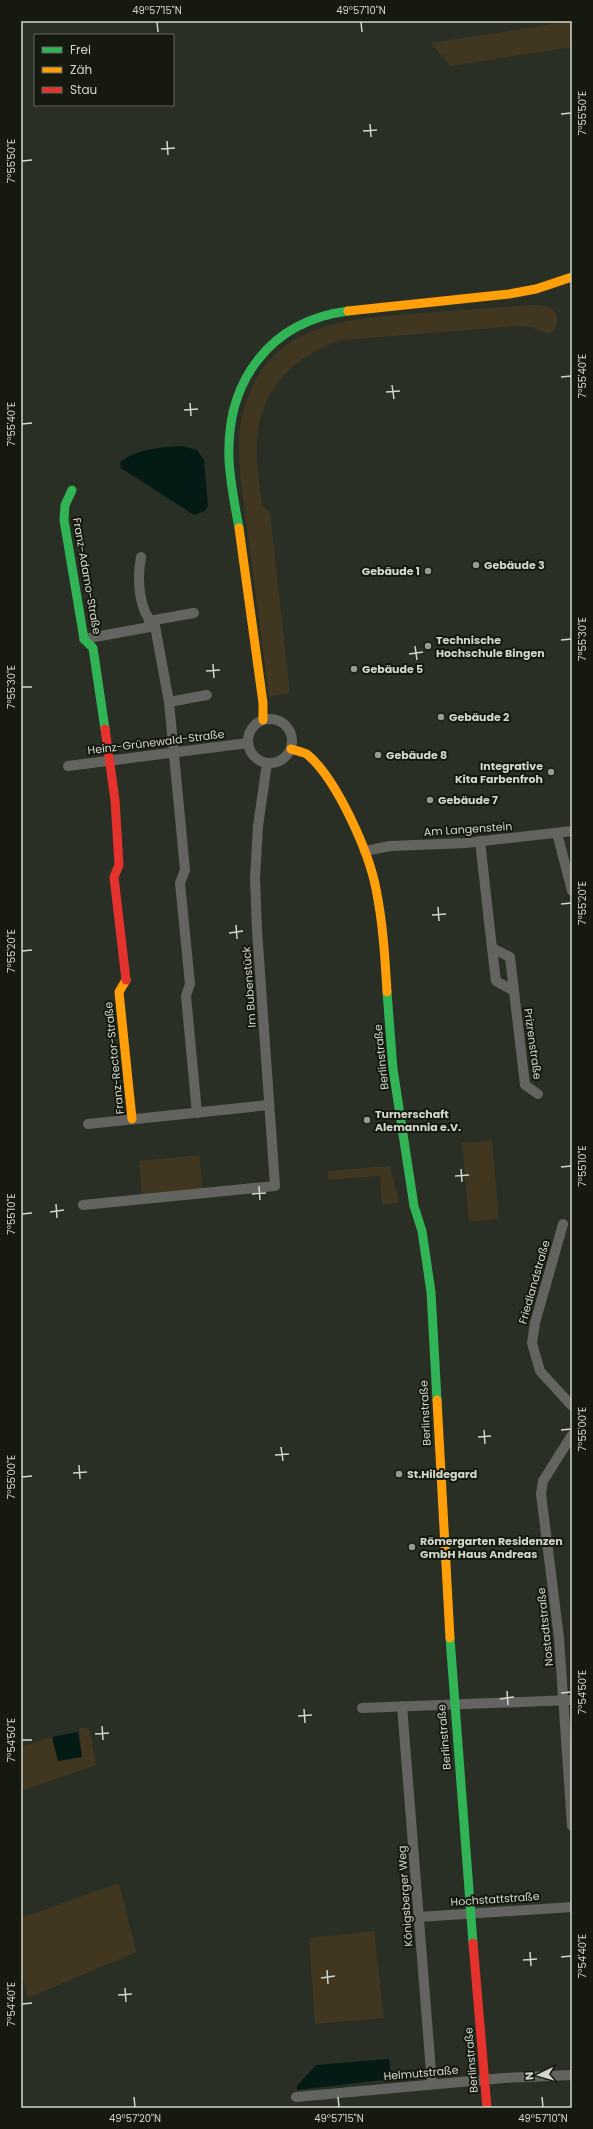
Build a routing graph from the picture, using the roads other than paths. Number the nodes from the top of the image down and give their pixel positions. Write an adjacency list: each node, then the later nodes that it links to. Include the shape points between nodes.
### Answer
1 (572, 277): 9 (street, via 536,289 509,294 346,311 324,316 291,329 266,350 250,368 236,398 229,430 229,459)
2 (72, 490): 6 (street, Franz-Adamo-Straße, via 65,505 64,520)
3 (142, 557): 5 (street, via 139,569 140,585 143,604)
4 (194, 613): 5 (street)
5 (152, 624): 6 (street); 8 (street)
6 (84, 639): 13 (street, Franz-Adamo-Straße, via 93,648)
7 (207, 695): 8 (street)
8 (169, 702): 12 (street)
9 (263, 720): 10 (street, via 252,729); 11 (street, via 276,719 288,727 293,741)
10 (248, 743): 12 (street, Heinz-Grünewald-Straße); 14 (street, via 254,756)
11 (292, 748): 14 (street, via 279,762); 19 (street, Berlinstraße, via 307,754 319,767 351,818)
12 (175, 751): 13 (street, Heinz-Grünewald-Straße); 25 (street, via 185,870 180,883 190,984 186,996)
13 (111, 760): 15 (street, Heinz-Grünewald-Straße); 26 (street, Franz-Rector-Straße, via 119,865 114,877 126,980 118,992)
14 (267, 763): 24 (street, Im Bubenstück, via 258,826 255,878)
15 (68, 766)
16 (572, 831): 17 (street, Am Langenstein)
17 (558, 832): 18 (street, Am Langenstein); 20 (street)
18 (480, 841): 19 (street, Am Langenstein, via 390,846); 21 (street)
19 (365, 851): 33 (street, Berlinstraße, via 376,888 383,936 393,1069 414,1206 422,1231 431,1292)
20 (572, 891)
21 (492, 948): 22 (street, via 496,981); 22 (street, Prizrenstraße, via 510,957)
22 (514, 991): 23 (street, Prizrenstraße, via 525,1084)
23 (538, 1094)
24 (269, 1105): 25 (street); 28 (street, Im Bubenstück, via 275,1186)
25 (197, 1113): 26 (street)
26 (132, 1119): 27 (street)
27 (88, 1124)
28 (83, 1205)
29 (563, 1224): 30 (street, Friedlandstraße, via 535,1323 532,1343 542,1374)
30 (572, 1406)
31 (572, 1435): 32 (street, Nostadtstraße, via 542,1481 541,1494)
32 (568, 1700): 33 (street); 36 (street, Nostadtstraße)
33 (454, 1705): 34 (street); 38 (street, Berlinstraße)
34 (402, 1706): 35 (street); 39 (street, Königsberger Weg)
35 (362, 1708)
36 (572, 1826)
37 (572, 1907): 38 (street, Hochstattstraße)
38 (471, 1912): 39 (street, Hochstattstraße); 41 (street, Berlinstraße)
39 (419, 1916): 42 (street, Königsberger Weg)
40 (572, 2075): 41 (street, Helmutstraße)
41 (484, 2079): 42 (street, Helmutstraße); 44 (street, Berlinstraße)
42 (432, 2084): 43 (street, Helmutstraße)
43 (296, 2097)
44 (486, 2108)

